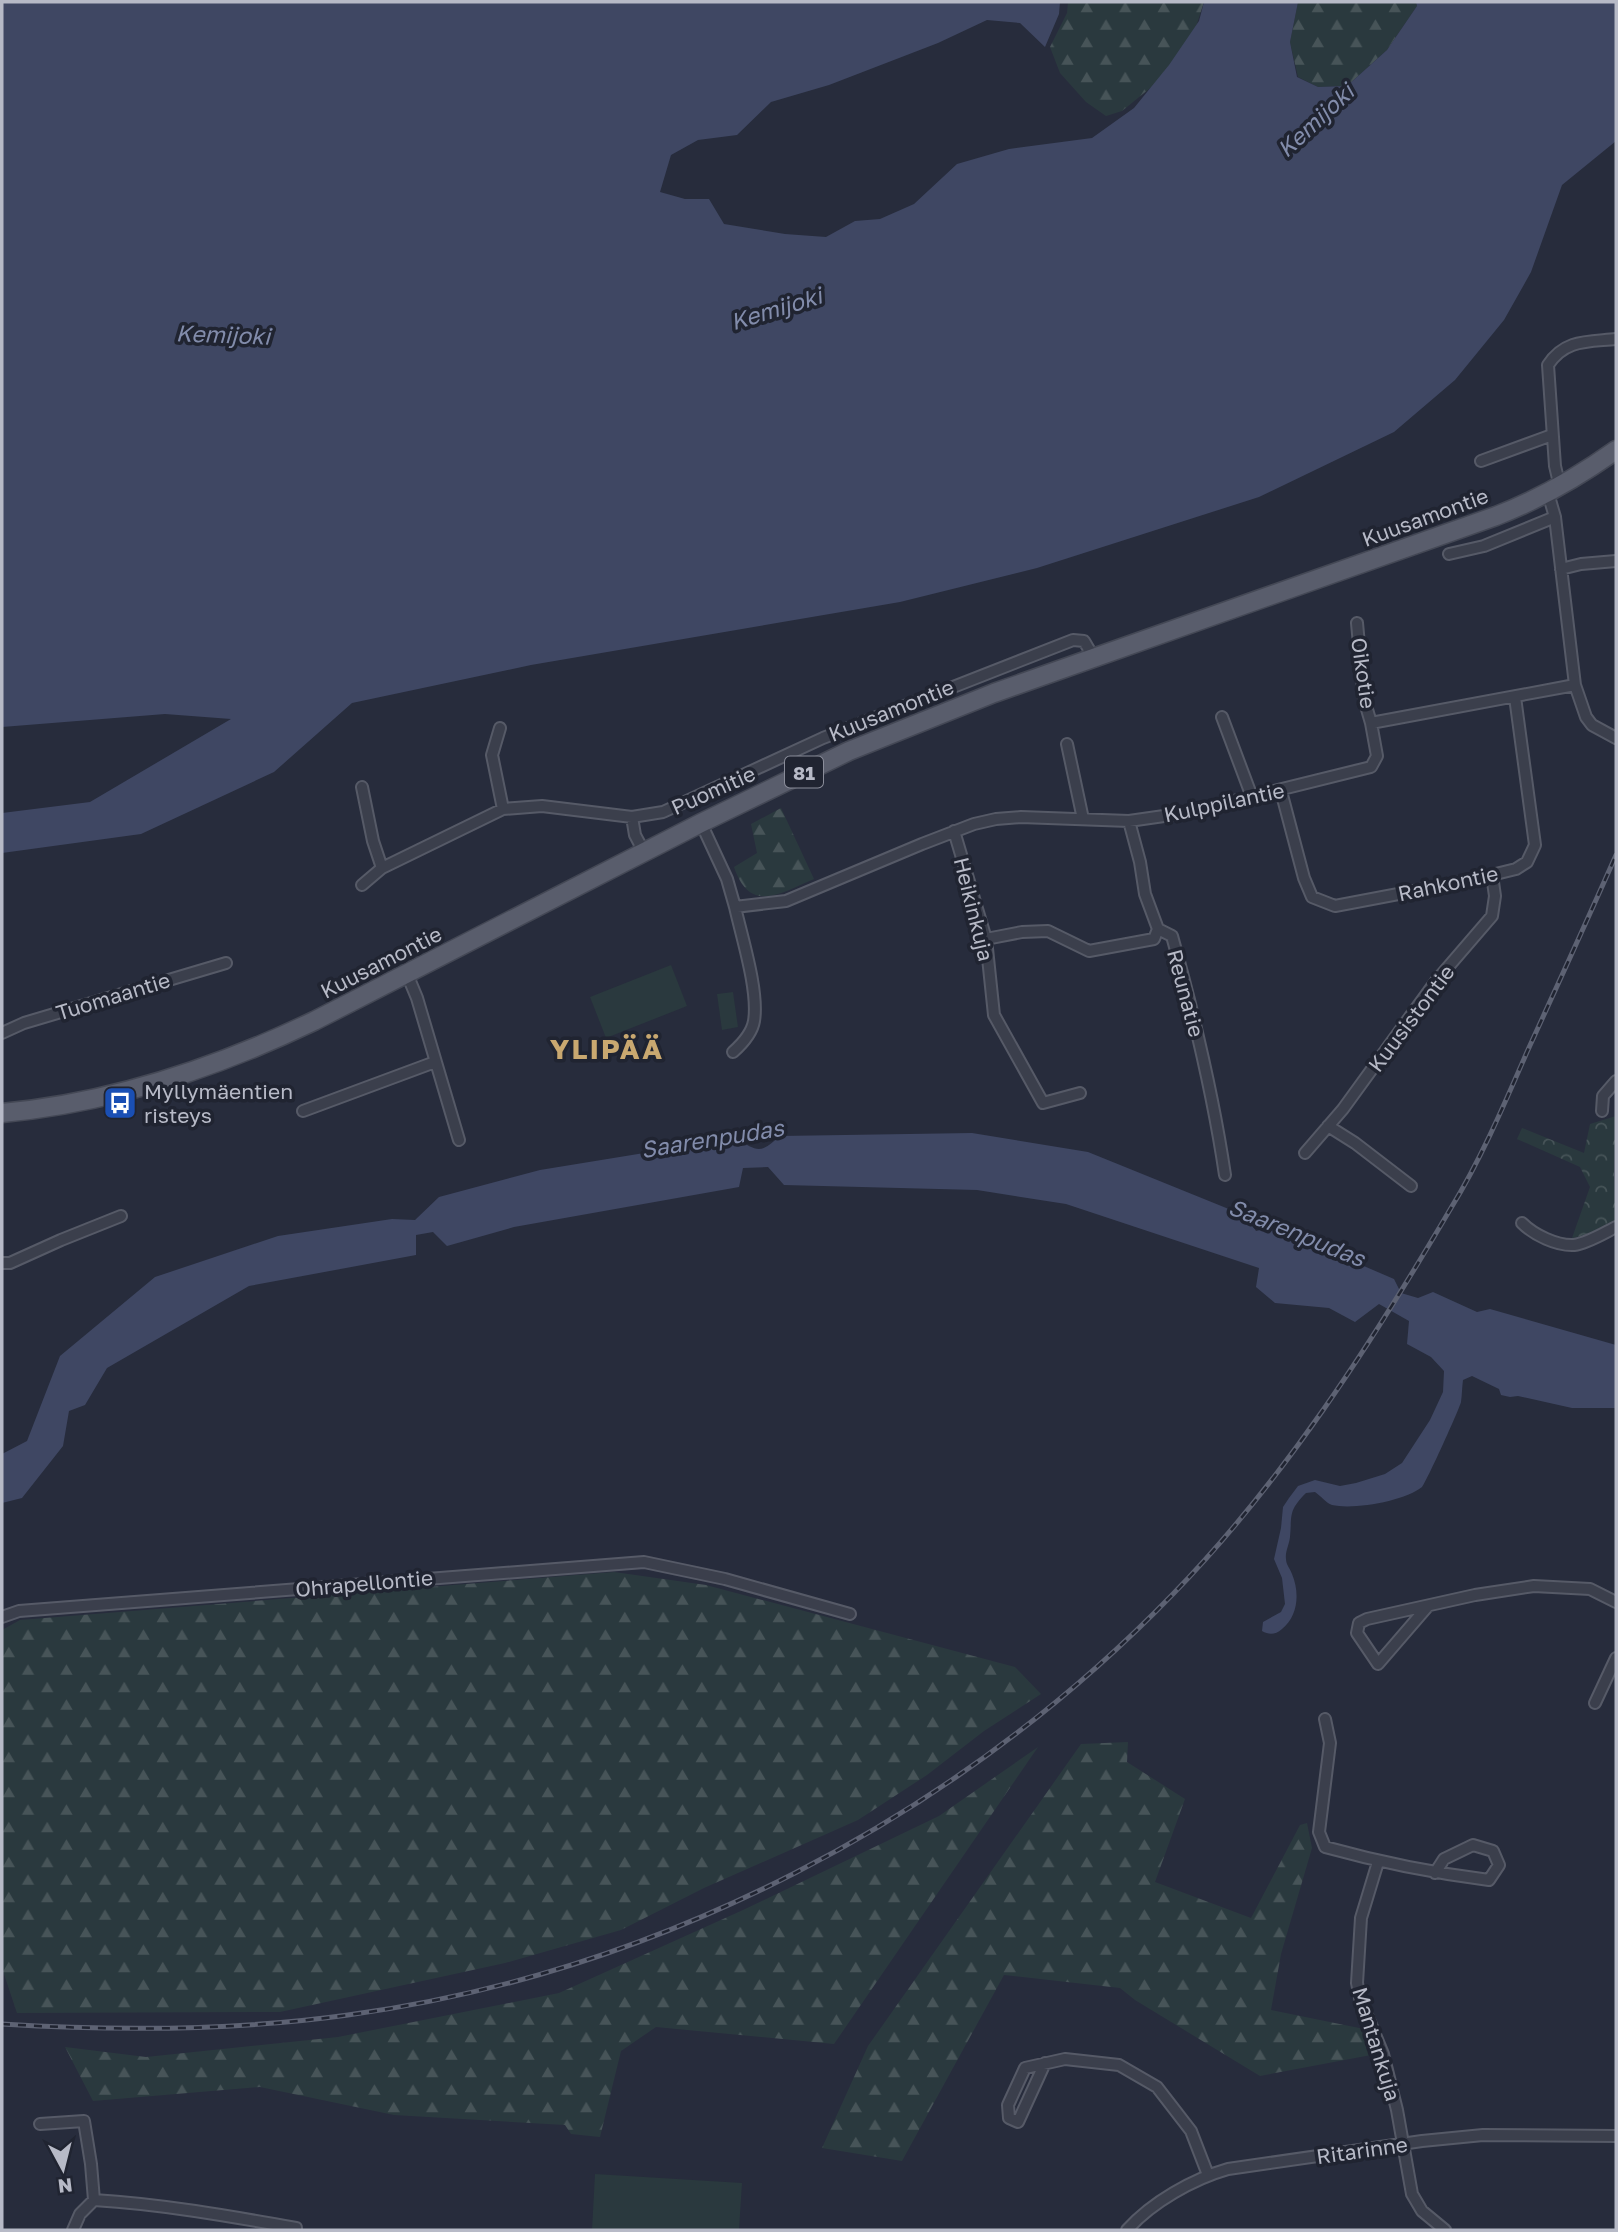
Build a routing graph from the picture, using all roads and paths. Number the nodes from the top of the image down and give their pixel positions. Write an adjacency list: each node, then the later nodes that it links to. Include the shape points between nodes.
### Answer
1 (1616, 339): 2 (street, via 1568,345 1556,352 1548,365)
2 (1552, 435): 4 (street); 5 (street)
3 (1616, 450): 5 (main road, Kuusamontie / 81)
4 (1481, 461)
5 (1554, 490): 6 (street); 11 (main road, Kuusamontie / 81, via 1476,524)
6 (1555, 517): 7 (street, via 1484,546); 9 (street)
7 (1449, 554)
8 (1616, 561): 9 (street)
9 (1561, 569): 12 (street)
10 (1357, 623): 15 (street, Oikotie, via 1364,699)
11 (1094, 658): 23 (street, Puomitie, via 1084,641 1073,640 823,738 678,807); 26 (main road, Kuusamontie / 81, via 907,726)
12 (1575, 685): 13 (street); 17 (street, via 1592,725)
13 (1515, 697): 15 (street); 30 (street, Rahkontie, via 1535,845 1527,862)
14 (1222, 717): 21 (street)
15 (1371, 723): 20 (street, Kulppilantie, via 1377,756 1371,767)
16 (500, 728): 22 (street, via 492,755)
17 (1616, 738)
18 (1067, 744): 24 (street)
19 (362, 787): 29 (street)
20 (1281, 791): 21 (street, Kulppilantie); 30 (street, Rahkontie, via 1312,897 1335,906)
21 (1252, 797): 25 (street, Kulppilantie)
22 (503, 809): 23 (street, Puomitie, via 542,806); 29 (street, Puomitie)
23 (632, 817): 28 (street)
24 (1083, 819): 25 (street, Kulppilantie); 27 (street, Kulppilantie, via 996,819)
25 (1129, 821): 33 (street, Reunatie)
26 (701, 823): 28 (main road, Kuusamontie / 81); 32 (street)
27 (954, 831): 32 (street, Kulppilantie, via 786,901); 34 (street, Heikinkuja)
28 (644, 852): 36 (main road, Kuusamontie / 81)
29 (382, 868): 31 (street, Puomitie)
30 (1492, 875): 45 (street, Kuusistontie, via 1492,916 1436,981)
31 (362, 886)
32 (735, 907): 38 (street, via 752,988 754,1023)
33 (1158, 929): 34 (street, via 1154,939 1089,951 1048,931); 48 (street, Reunatie, via 1172,936 1195,1017)
34 (986, 939): 41 (street, Heikinkuja, via 994,1015 1042,1103)
35 (226, 963): 37 (street, Tuomaantie)
36 (407, 974): 39 (street); 44 (main road, Kuusamontie / 81, via 284,1036 181,1076 102,1097)
37 (2, 1033)
38 (733, 1052)
39 (435, 1062): 42 (street); 46 (street)
40 (1616, 1081): 43 (street, via 1603,1096)
41 (1080, 1093)
42 (303, 1111)
43 (1602, 1111)
44 (2, 1113)
45 (1328, 1126): 47 (street, Kuusistontie); 49 (street)
46 (458, 1140)
47 (1305, 1153)
48 (1225, 1175)
49 (1410, 1186)
50 (121, 1216): 53 (street)
51 (1522, 1223): 52 (street, via 1530,1231 1574,1245)
52 (1616, 1227)
53 (2, 1263)
54 (1616, 1602): 55 (street, via 1590,1589 1534,1586)
55 (1428, 1606): 55 (street, via 1414,1625 1378,1664 1357,1633 1359,1623)
56 (850, 1614): 57 (street, Ohrapellontie, via 644,1562 19,1611)
57 (2, 1618)
58 (1616, 1658): 59 (street)
59 (1595, 1703)
60 (1325, 1720): 61 (street, via 1330,1743 1319,1832 1325,1847)
61 (1378, 1861): 62 (street); 66 (street, Mantankuja, via 1361,1918 1357,1983 1383,2054)
62 (1435, 1873): 62 (street, via 1444,1859 1473,1845 1493,1851 1499,1865 1489,1880)
63 (1045, 2063): 67 (street, via 1018,2122 1009,2118 1008,2105 1025,2067 1065,2059 1119,2066 1157,2087 1191,2130)
64 (40, 2124): 68 (street, via 84,2121)
65 (1616, 2136): 66 (street, Ritarinne, via 1483,2135)
66 (1402, 2144): 67 (street, Ritarinne); 72 (street, Mantankuja, via 1412,2194 1422,2211)
67 (1208, 2175): 71 (street, Ritarinne, via 1180,2189)
68 (94, 2200): 69 (street); 70 (street)
69 (73, 2230)
70 (296, 2230)
71 (1127, 2230)
72 (1445, 2230)

